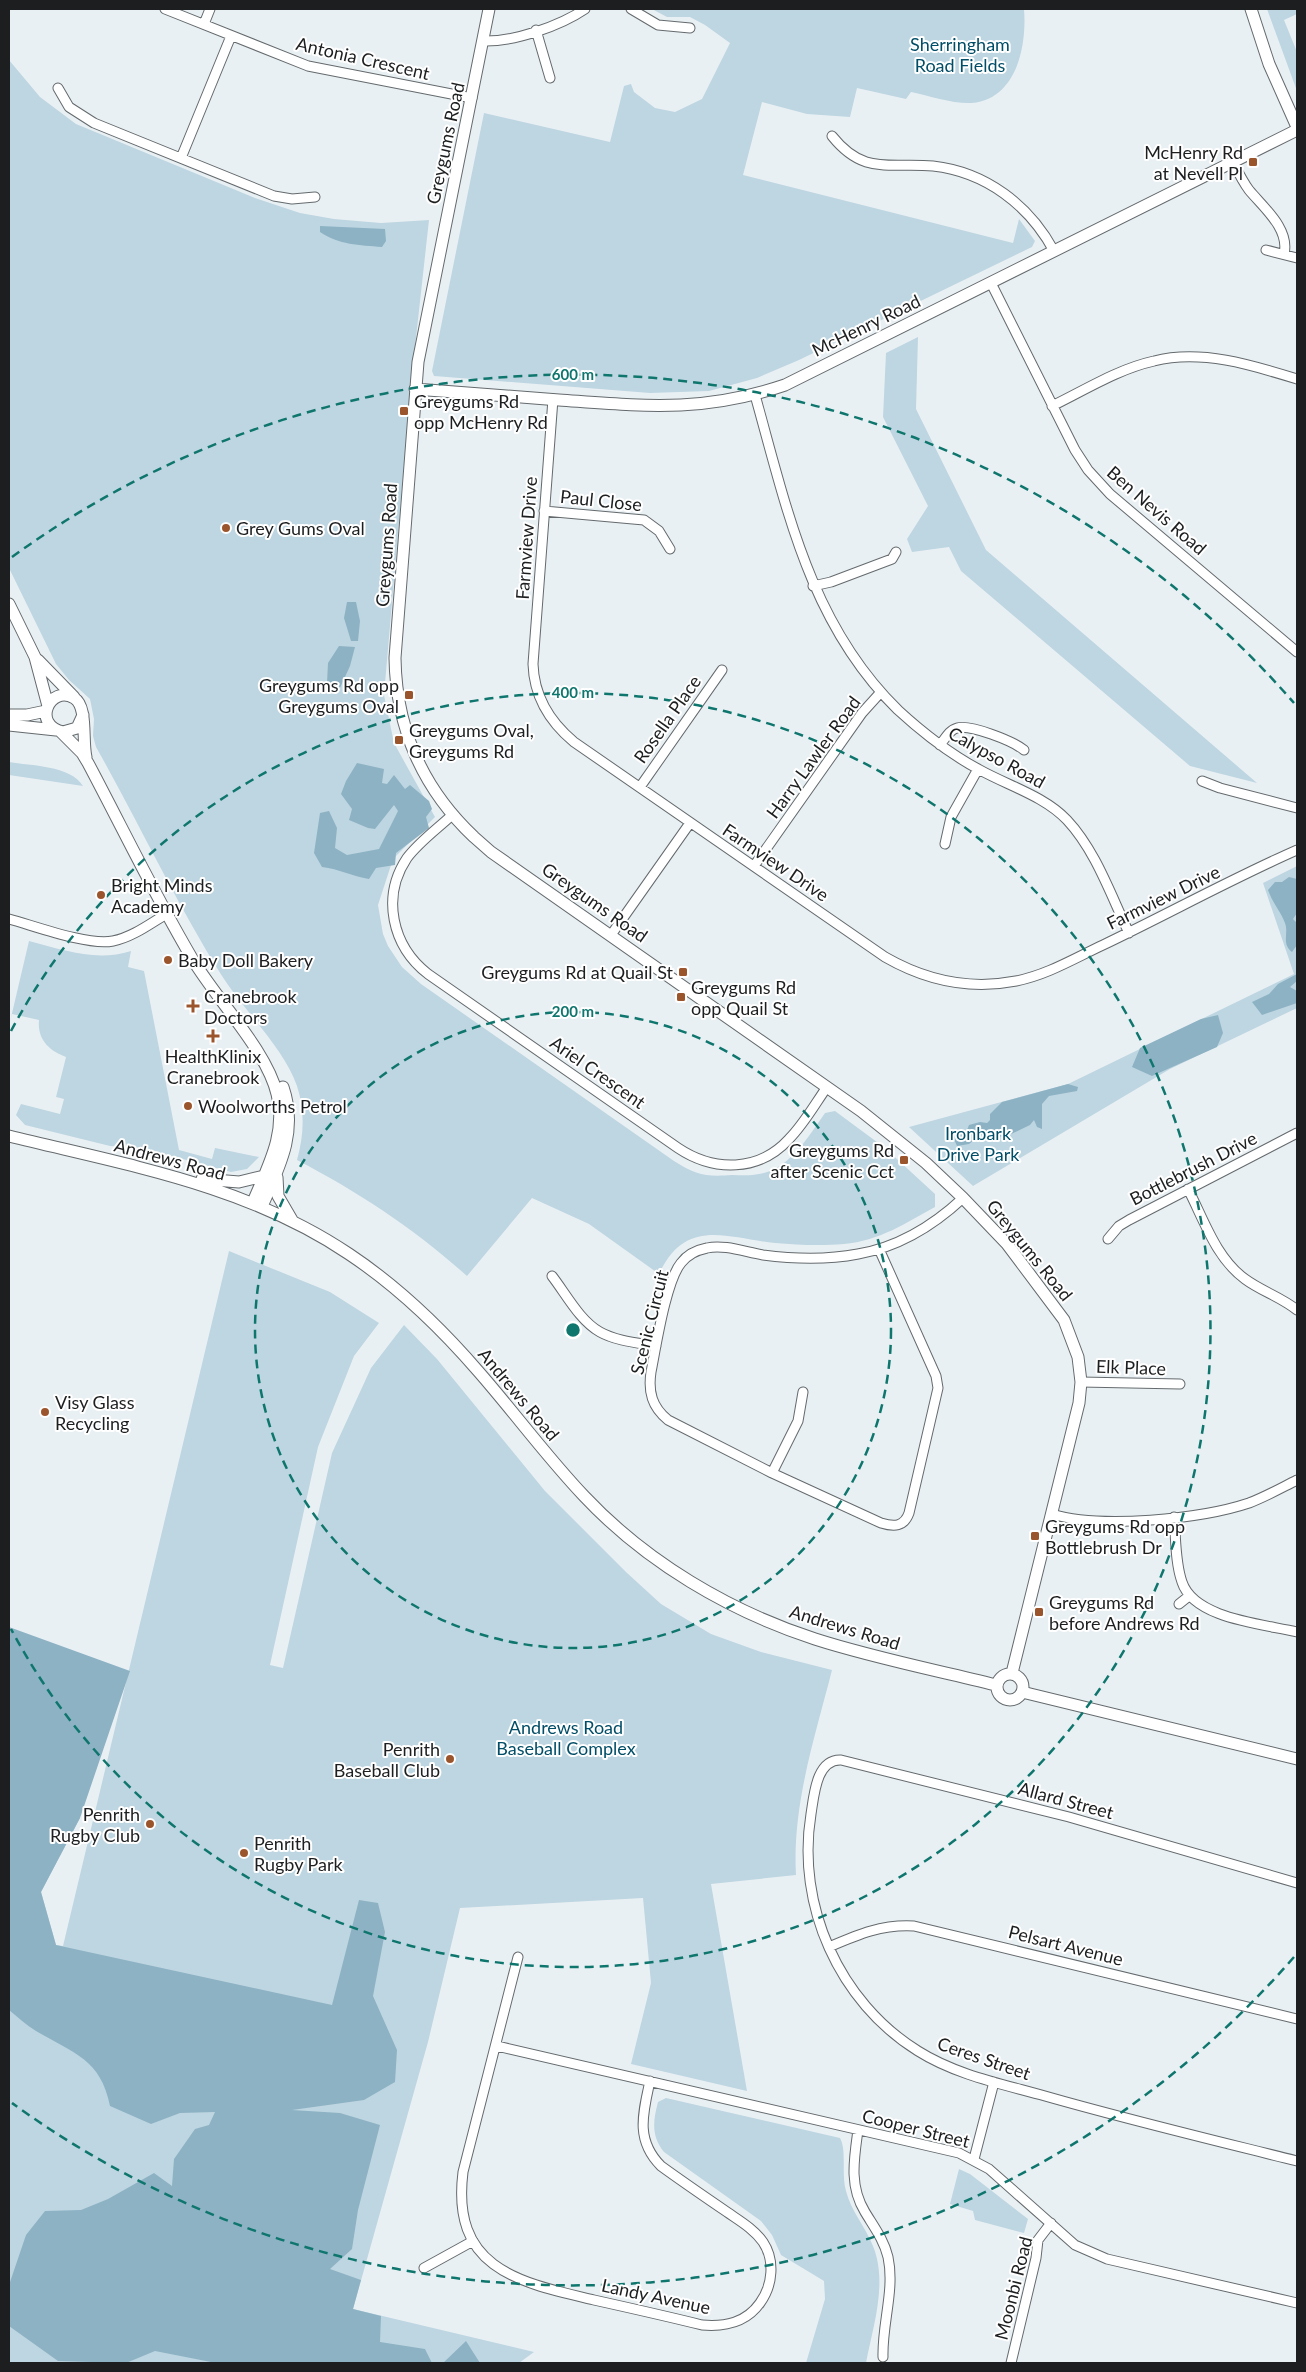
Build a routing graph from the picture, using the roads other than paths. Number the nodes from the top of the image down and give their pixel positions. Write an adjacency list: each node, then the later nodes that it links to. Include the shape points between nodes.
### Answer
1 (165, 9): 7 (street, Antonia Crescent)
2 (210, 9): 7 (street)
3 (489, 9): 11 (street, Greygums Road)
4 (585, 9): 9 (street)
5 (631, 9): 8 (street, via 658,25)
6 (1252, 9): 15 (street, via 1269,64)
7 (204, 24): 10 (street, Antonia Crescent)
8 (690, 28)
9 (536, 30): 11 (street, via 500,41); 12 (street)
10 (231, 36): 14 (street, Antonia Crescent, via 308,66); 17 (street)
11 (484, 41): 14 (street, Greygums Road)
12 (550, 78)
13 (58, 88): 17 (street, via 69,107 87,119)
14 (472, 98): 26 (street, Greygums Road, via 422,342)
15 (1297, 129): 18 (street, McHenry Road)
16 (832, 136): 21 (street, via 843,150 866,163 944,168 982,180 1020,205 1039,226)
17 (182, 158): 19 (street, via 279,197)
18 (1233, 162): 21 (street, McHenry Road); 22 (street, via 1248,189 1278,225 1285,242)
19 (315, 198)
20 (1266, 250): 22 (street)
21 (1054, 251): 24 (street, McHenry Road)
22 (1284, 254): 23 (street)
23 (1297, 258)
24 (991, 284): 27 (street, McHenry Road, via 784,385); 29 (street, Ben Nevis Road)
25 (1297, 378): 29 (street, via 1213,358 1172,357 1132,368)
26 (416, 389): 28 (street, McHenry Road); 52 (street, Greygums Road, via 396,639 396,679 402,716 413,751 426,779)
27 (755, 395): 28 (street, McHenry Road, via 671,407); 33 (street, Calypso Road)
28 (553, 399): 30 (street, Farmview Drive)
29 (1052, 406): 35 (street, Ben Nevis Road, via 1081,460 1103,487)
30 (544, 511): 31 (street, Paul Close, via 644,520 659,531); 50 (street, Farmview Drive, via 533,671 538,693 552,719 568,737)
31 (670, 549)
32 (896, 552): 33 (street, via 884,562)
33 (813, 586): 38 (street, Calypso Road, via 851,655)
34 (9, 604): 36 (street)
35 (1297, 652)
36 (35, 657): 39 (street); 40 (street)
37 (722, 670): 50 (street, Rosella Place)
38 (881, 692): 45 (street, Calypso Road); 56 (street, Harry Lawler Road, via 862,713)
39 (75, 698): 40 (street, via 60,696); 42 (street)
40 (47, 708): 41 (street, via 27,715); 44 (street, via 48,720)
41 (9, 715)
42 (83, 715): 44 (street, via 74,729); 47 (street)
43 (9, 725): 44 (street)
44 (58, 731): 47 (street)
45 (940, 745): 46 (street, via 950,732 960,727 1004,738); 48 (street, Calypso Road)
46 (1024, 750)
47 (88, 763): 57 (street)
48 (978, 769): 54 (street, via 951,817); 59 (street, Calypso Road, via 1045,802 1067,820 1087,848)
49 (1202, 781): 51 (street)
50 (640, 787): 53 (street, Farmview Drive)
51 (1297, 808)
52 (451, 816): 60 (street, Greygums Road, via 491,852); 62 (street, Ariel Crescent, via 411,853 401,868 394,892 393,915 397,934 410,956 428,974 678,1148 707,1163 745,1164 776,1151 794,1134)
53 (690, 823): 56 (street, Farmview Drive); 60 (street)
54 (945, 844)
55 (1297, 850): 59 (street, Farmview Drive)
56 (754, 866): 59 (street, Farmview Drive, via 885,957 910,970 949,982 988,984 1030,978)
57 (168, 913): 58 (street, via 129,935 106,942); 61 (street, via 213,990)
58 (9, 919)
59 (1129, 933)
60 (611, 935): 62 (street, Greygums Road)
61 (263, 1059): 65 (street, via 276,1074 288,1105 288,1139); 66 (street, via 277,1092 280,1114 279,1137)
62 (827, 1087): 69 (street, Greygums Road, via 889,1132)
63 (1297, 1133): 68 (street, Bottlebrush Drive)
64 (9, 1136): 67 (street, Andrews Road)
65 (278, 1170): 70 (street); 71 (street, via 278,1196)
66 (264, 1176): 67 (street, via 239,1182); 70 (street)
67 (184, 1178): 70 (street, Andrews Road)
68 (1188, 1189): 72 (street, Bottlebrush Drive, via 1123,1222); 75 (street, via 1231,1266 1252,1284)
69 (964, 1198): 73 (street, Scenic Circuit, via 926,1228); 77 (street, Greygums Road, via 1008,1244 1064,1320 1077,1351)
70 (258, 1204): 71 (street, Andrews Road)
71 (292, 1220): 88 (street, Andrews Road, via 349,1254 407,1299 474,1366 587,1499 668,1567 735,1606 807,1636 854,1651)
72 (1108, 1239)
73 (878, 1249): 76 (street, Scenic Circuit, via 809,1258 720,1247 700,1250 688,1256 676,1270); 80 (street, Scenic Circuit, via 936,1376 938,1388 903,1529 881,1523)
74 (552, 1276): 76 (street, via 597,1330 611,1337)
75 (1297, 1310)
76 (656, 1346): 80 (street, Scenic Circuit, via 650,1388 660,1413 673,1423)
77 (1080, 1382): 78 (street, Elk Place); 82 (street, Greygums Road, via 1078,1409)
78 (1180, 1384)
79 (803, 1392): 80 (street, via 798,1421)
80 (772, 1473)
81 (1297, 1480): 83 (street, via 1236,1506)
82 (1052, 1514): 83 (street, via 1072,1519); 87 (street, Greygums Road)
83 (1174, 1517): 84 (street, via 1180,1574)
84 (1189, 1596): 85 (street); 86 (street, via 1212,1611)
85 (1180, 1604)
86 (1297, 1632)
87 (1012, 1673): 88 (street, via 1000,1677); 89 (street, via 1021,1680)
88 (996, 1685): 89 (street, Andrews Road, via 998,1694 1004,1699 1017,1698)
89 (1022, 1692): 90 (street, Andrews Road)
90 (1297, 1759)
91 (825, 1765): 92 (street, Allard Street, via 840,1760 1039,1809); 93 (street, Ceres Street, via 810,1819 808,1862 815,1907)
92 (1297, 1883)
93 (829, 1947): 95 (street, Pelsart Avenue, via 872,1930 898,1925 914,1926); 98 (street, Ceres Street, via 850,1986 890,2031 938,2062)
94 (518, 1957): 96 (street, Landy Avenue)
95 (1297, 2019)
96 (497, 2046): 97 (street, Cooper Street); 103 (street, Landy Avenue, via 462,2178 461,2205)
97 (650, 2081): 99 (street, Cooper Street); 103 (street, Landy Avenue, via 642,2126 644,2140 652,2156 661,2166 754,2231 768,2251 769,2283 764,2297 750,2314 730,2324 702,2325 539,2287 501,2271)
98 (994, 2082): 100 (street); 101 (street, Ceres Street, via 1110,2115)
99 (858, 2130): 100 (street, Cooper Street); 106 (street, via 853,2182 883,2243 890,2272)
100 (974, 2159): 102 (street, Cooper Street)
101 (1297, 2161)
102 (1051, 2224): 105 (street, Cooper Street, via 1076,2245 1107,2259); 107 (street, Moonbi Road, via 1038,2240)
103 (473, 2241): 104 (street)
104 (424, 2268)
105 (1297, 2303)
106 (883, 2357)
107 (1011, 2363)

